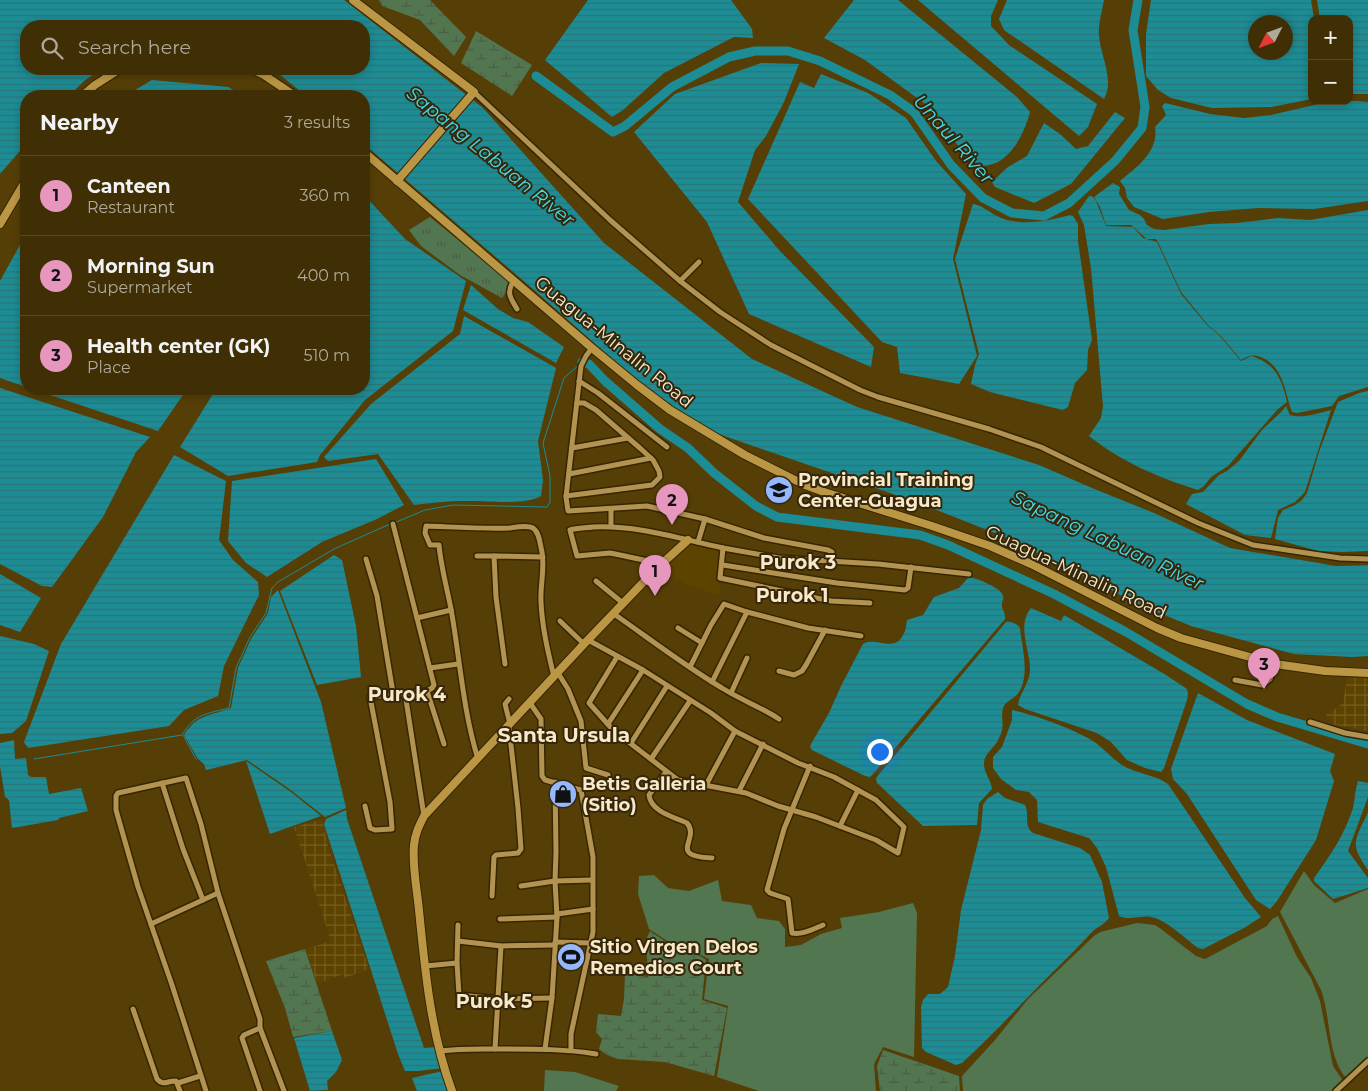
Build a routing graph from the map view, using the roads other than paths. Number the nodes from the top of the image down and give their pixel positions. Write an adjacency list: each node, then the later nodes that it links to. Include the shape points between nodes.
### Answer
1 (353, 0): 6 (main road)
2 (111, 75): 4 (main road)
3 (264, 75): 5 (main road)
4 (89, 90)
5 (285, 90)
6 (472, 94): 8 (main road); 13 (street)
7 (370, 157): 8 (main road, Guagua-Minalin Road)
8 (399, 179): 12 (main road, Guagua-Minalin Road)
9 (20, 190): 10 (main road)
10 (0, 224)
11 (698, 262): 13 (street)
12 (514, 280): 14 (street, via 509,294); 15 (main road, Guagua-Minalin Road)
13 (680, 281): 35 (street, via 771,345 860,390 1041,447 1198,523 1254,545)
14 (517, 309)
15 (592, 348): 16 (street, via 583,362); 58 (main road, Guagua-Minalin Road, via 670,410 745,455 805,485 990,546 1181,638)
16 (579, 381): 17 (street); 20 (street)
17 (577, 403): 18 (street, via 596,410); 19 (street)
18 (628, 438): 19 (street); 21 (street)
19 (572, 448): 22 (street)
20 (667, 448)
21 (651, 458): 22 (street); 23 (street, via 660,477 652,485)
22 (569, 474): 23 (street)
23 (566, 496): 24 (street, via 569,512)
24 (610, 509): 25 (street, via 647,506); 27 (street)
25 (705, 519): 29 (street); 36 (street, via 764,538 828,550 832,552)
26 (393, 524): 47 (street)
27 (611, 526): 28 (street); 39 (street, via 570,530 577,556 610,553 648,561)
28 (688, 540): 29 (street); 39 (main road)
29 (698, 542): 30 (street)
30 (724, 548): 36 (street, via 779,558); 37 (street)
31 (477, 556): 32 (street)
32 (494, 556): 33 (street); 57 (street, via 496,597)
33 (543, 558): 44 (street, via 538,534 532,528 426,526 430,545 439,545); 64 (street, via 541,605)
34 (366, 559): 69 (street, via 377,596)
35 (1368, 559)
36 (832, 561): 38 (street)
37 (722, 565): 38 (street, via 905,590 909,585); 42 (street, via 720,578 831,601)
38 (910, 567): 40 (street)
39 (656, 569): 43 (main road)
40 (969, 574)
41 (596, 580): 43 (street)
42 (870, 603)
43 (624, 604): 46 (main road)
44 (451, 610): 47 (street); 56 (street)
45 (747, 612): 50 (street); 53 (street, via 724,604); 66 (street)
46 (614, 614): 52 (main road); 59 (street)
47 (417, 618): 60 (street)
48 (560, 621): 52 (street)
49 (678, 628): 53 (street)
50 (825, 630): 51 (street); 62 (street, via 802,671 794,676)
51 (861, 636)
52 (586, 642): 54 (street); 64 (main road)
53 (702, 643): 59 (street)
54 (617, 657): 61 (street); 77 (street, via 589,702)
55 (747, 658): 71 (street)
56 (458, 664): 60 (street); 84 (street)
57 (506, 664)
58 (1275, 664): 63 (main road, Guagua-Minalin Road); 65 (street, via 1270,679 1262,685)
59 (690, 667): 66 (street)
60 (430, 668): 68 (street, via 434,686)
61 (643, 670): 67 (street); 77 (street)
62 (779, 671)
63 (1368, 674)
64 (556, 675): 74 (main road); 88 (street, via 568,689 580,721 587,769)
65 (1235, 680)
66 (712, 682): 71 (street)
67 (667, 686): 73 (street); 81 (street)
68 (427, 691): 70 (street); 82 (street)
69 (393, 693): 70 (street); 94 (street, via 370,697 392,829 370,828)
70 (405, 693): 96 (street)
71 (731, 693): 75 (street)
72 (509, 699): 78 (street, via 505,704)
73 (690, 701): 79 (street); 85 (street)
74 (530, 703): 78 (main road); 89 (street, via 541,719 542,776)
75 (780, 719)
76 (1310, 722): 80 (street)
77 (608, 724): 81 (street)
78 (510, 726): 84 (main road); 103 (street, via 520,849 518,854 494,856)
79 (735, 731): 83 (street); 91 (street)
80 (1368, 738)
81 (631, 743): 85 (street)
82 (444, 744)
83 (762, 744): 86 (street); 93 (street)
84 (478, 759): 96 (main road)
85 (652, 759): 87 (street)
86 (810, 766): 92 (street); 95 (street)
87 (666, 772): 91 (street, via 678,780); 98 (street, via 649,795 650,800 661,812 690,826 686,846 690,855)
88 (608, 775)
89 (555, 782): 99 (street, via 581,790 593,857); 100 (street)
90 (162, 783): 102 (street, via 186,778); 104 (street); 108 (street, via 116,796 116,810)
91 (706, 785): 93 (street)
92 (858, 790): 97 (street); 97 (street, via 876,800 904,827 898,853 876,840)
93 (739, 791): 95 (street)
94 (365, 806)
95 (792, 809): 97 (street); 110 (street, via 767,890 788,899 792,933)
96 (424, 816): 116 (main road, via 416,831 414,851)
97 (840, 826)
98 (712, 858)
99 (592, 880): 100 (street); 105 (street)
100 (555, 881): 101 (street); 106 (street)
101 (521, 886)
102 (218, 893): 104 (street); 120 (street, via 260,1019)
103 (492, 896)
104 (203, 900): 108 (street)
105 (593, 909): 106 (street); 112 (street)
106 (557, 915): 107 (street); 113 (street)
107 (500, 918)
108 (151, 924): 127 (street)
109 (458, 925): 111 (street)
110 (823, 925)
111 (458, 941): 114 (street); 115 (street)
112 (591, 943): 113 (street); 123 (street, via 571,1034)
113 (555, 944): 114 (street); 117 (street)
114 (501, 946): 118 (street)
115 (457, 963): 116 (street); 118 (street, via 460,995)
116 (425, 966): 124 (main road)
117 (552, 998): 118 (street); 122 (street)
118 (499, 999): 121 (street)
119 (133, 1009): 128 (street, via 157,1079 165,1084)
120 (260, 1028): 131 (street, via 242,1038); 132 (street)
121 (496, 1049): 122 (street); 124 (street)
122 (545, 1049): 123 (street)
123 (571, 1050): 125 (street)
124 (440, 1052): 133 (main road)
125 (596, 1054)
126 (1368, 1061): 134 (street)
127 (200, 1076): 128 (street); 130 (street)
128 (178, 1083): 129 (street)
129 (180, 1091)
130 (206, 1091)
131 (260, 1091)
132 (284, 1091)
133 (452, 1091)
134 (1336, 1091)

